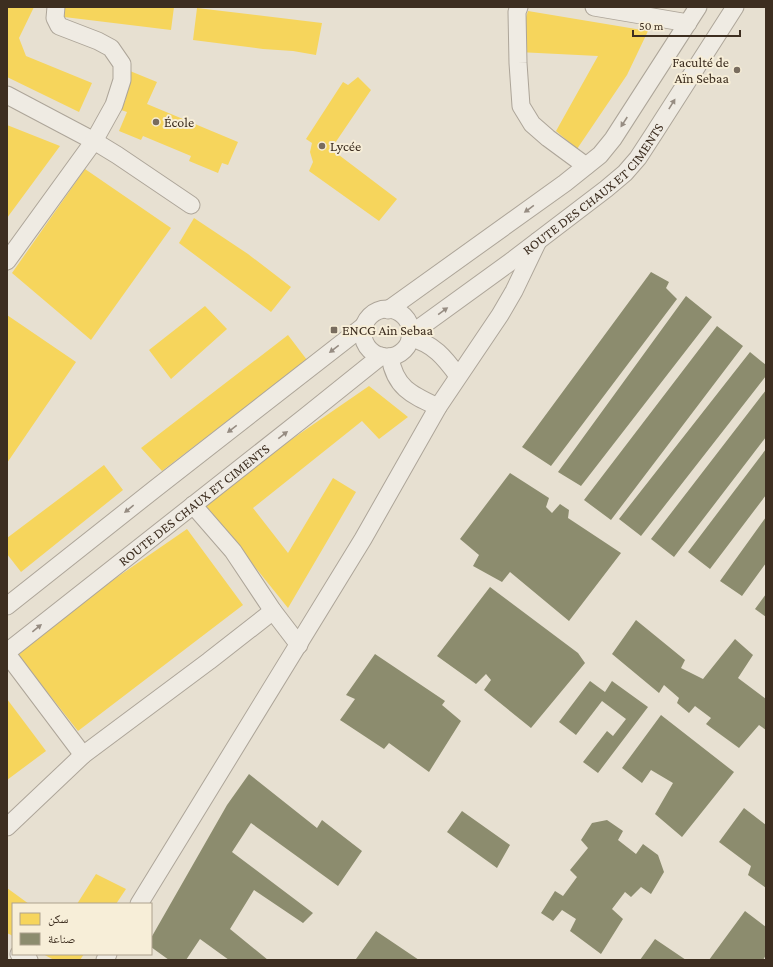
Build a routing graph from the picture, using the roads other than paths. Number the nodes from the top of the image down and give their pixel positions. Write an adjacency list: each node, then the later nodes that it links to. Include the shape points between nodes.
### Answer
1 (56, 7): 8 (street, via 55,18 59,26 106,44 115,52 122,64 122,80 118,94)
2 (519, 7): 9 (street, via 518,63 521,106 532,124)
3 (594, 7): 6 (street)
4 (698, 7): 6 (street, ROUTE DES CHAUX ET CIMENTS)
5 (735, 7): 11 (street, ROUTE DES CHAUX ET CIMENTS, one-way to 5, via 617,181 631,166)
6 (688, 22): 9 (street, ROUTE DES CHAUX ET CIMENTS, one-way to 9, via 613,139 600,155)
7 (7, 95): 8 (street)
8 (94, 141): 10 (street); 12 (street)
9 (586, 166): 13 (street, ROUTE DES CHAUX ET CIMENTS, one-way to 13)
10 (192, 205)
11 (538, 240): 15 (street, ROUTE DES CHAUX ET CIMENTS, one-way to 11); 17 (street, via 500,316)
12 (7, 261)
13 (388, 310): 14 (street, via 377,312); 15 (street, via 404,317)
14 (365, 325): 16 (street, via 364,336 367,346 375,354); 20 (street, one-way to 20)
15 (411, 336): 16 (street, via 403,351); 17 (street, via 435,349)
16 (385, 357): 18 (street, via 407,391); 19 (street, ROUTE DES CHAUX ET CIMENTS, one-way to 16)
17 (458, 376): 18 (street)
18 (438, 408): 22 (street)
19 (193, 505): 21 (street, via 233,552); 23 (street, ROUTE DES CHAUX ET CIMENTS, one-way to 19)
20 (7, 606)
21 (273, 611): 22 (street); 24 (street)
22 (299, 644): 26 (street)
23 (7, 653): 24 (street)
24 (83, 755): 25 (street)
25 (7, 826)
26 (140, 903)

